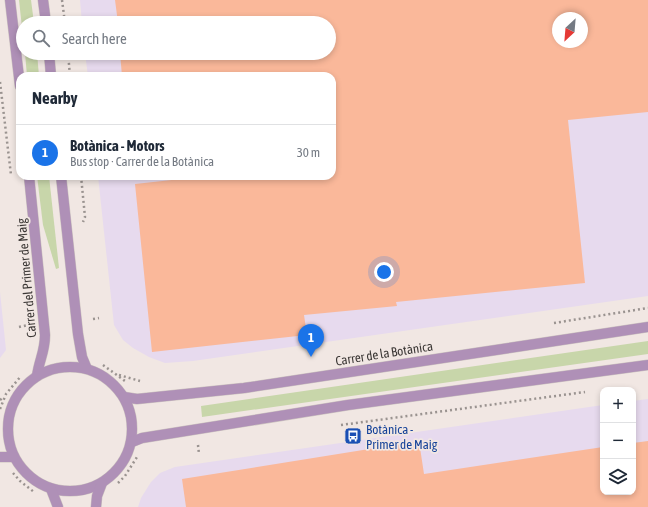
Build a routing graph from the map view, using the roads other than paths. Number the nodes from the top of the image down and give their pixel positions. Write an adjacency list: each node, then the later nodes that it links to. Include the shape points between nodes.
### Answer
1 (10, 0): 4 (street)
2 (43, 0): 3 (street)
3 (45, 16)
4 (16, 52)
5 (17, 60): 7 (street)
6 (50, 60): 8 (street)
7 (18, 72)
8 (51, 72)
9 (29, 180): 14 (street, Carrer del Primer de Maig, via 45,335 45,348)
10 (61, 180): 13 (street, via 78,334)
11 (648, 327): 15 (street, Carrer de la Botànica, via 244,388 137,399)
12 (648, 365): 17 (street, via 348,405 142,438)
13 (87, 369): 14 (street, via 61,367); 15 (street, via 108,380)
14 (37, 376): 16 (street, via 18,393)
15 (124, 397): 17 (street, via 132,421)
16 (4, 418): 19 (street)
17 (132, 442): 20 (street, via 121,464)
18 (1, 457): 19 (street)
19 (14, 457): 21 (street, via 32,480)
20 (102, 483): 21 (street, via 74,492); 23 (street)
21 (51, 489): 22 (street)
22 (57, 503)
23 (96, 507)

